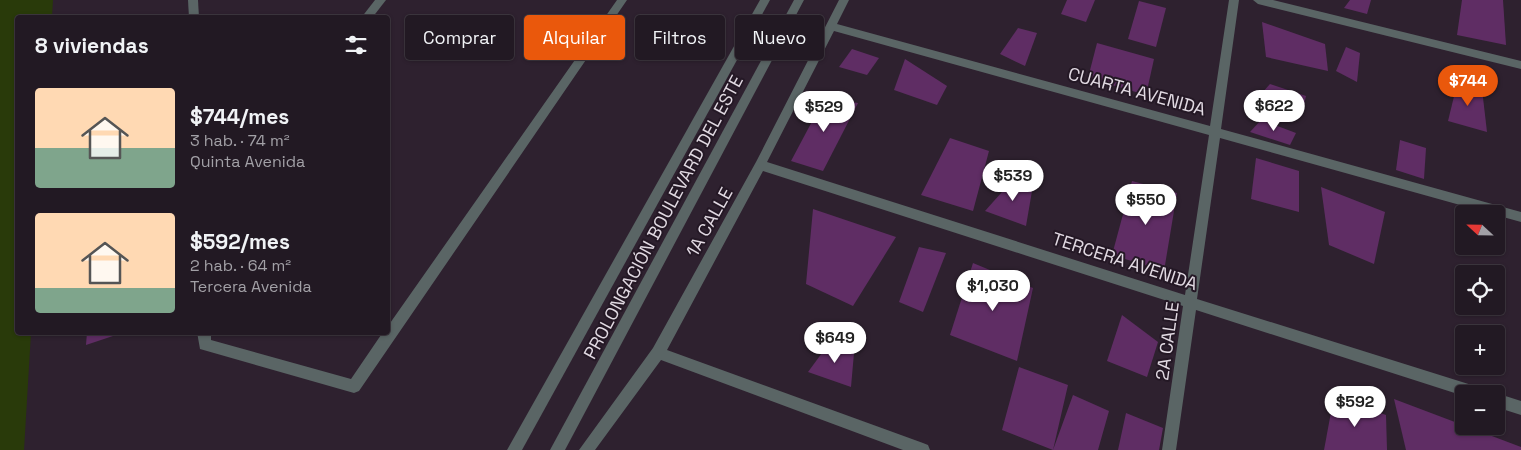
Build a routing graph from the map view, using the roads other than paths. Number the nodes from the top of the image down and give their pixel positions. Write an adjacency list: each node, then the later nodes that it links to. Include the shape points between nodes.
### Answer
1 (193, 0): 9 (street)
2 (381, 0): 10 (street)
3 (622, 0): 17 (street)
4 (765, 0): 24 (street)
5 (799, 0): 25 (street, PROLONGACIÓN BOULEVARD DEL ESTE)
6 (844, 0): 11 (street, 1A CALLE)
7 (1234, 0): 13 (street, 2A CALLE)
8 (1258, 0): 12 (street)
9 (194, 15)
10 (368, 15)
11 (830, 26): 13 (street, CUARTA AVENIDA); 14 (street, 1A CALLE)
12 (1521, 65)
13 (1215, 131): 15 (street, CUARTA AVENIDA); 16 (street, 2A CALLE)
14 (760, 165): 16 (street, TERCERA AVENIDA); 20 (street, 1A CALLE)
15 (1521, 217)
16 (1190, 301): 21 (street, TERCERA AVENIDA); 28 (street, 2A CALLE)
17 (390, 334)
18 (204, 335): 19 (street, via 205,345 354,386)
19 (389, 335)
20 (658, 353): 26 (street, 1A CALLE); 27 (street)
21 (1455, 387)
22 (1505, 403): 23 (street)
23 (1521, 408)
24 (514, 450)
25 (557, 450)
26 (586, 450)
27 (924, 450)
28 (1169, 450)

